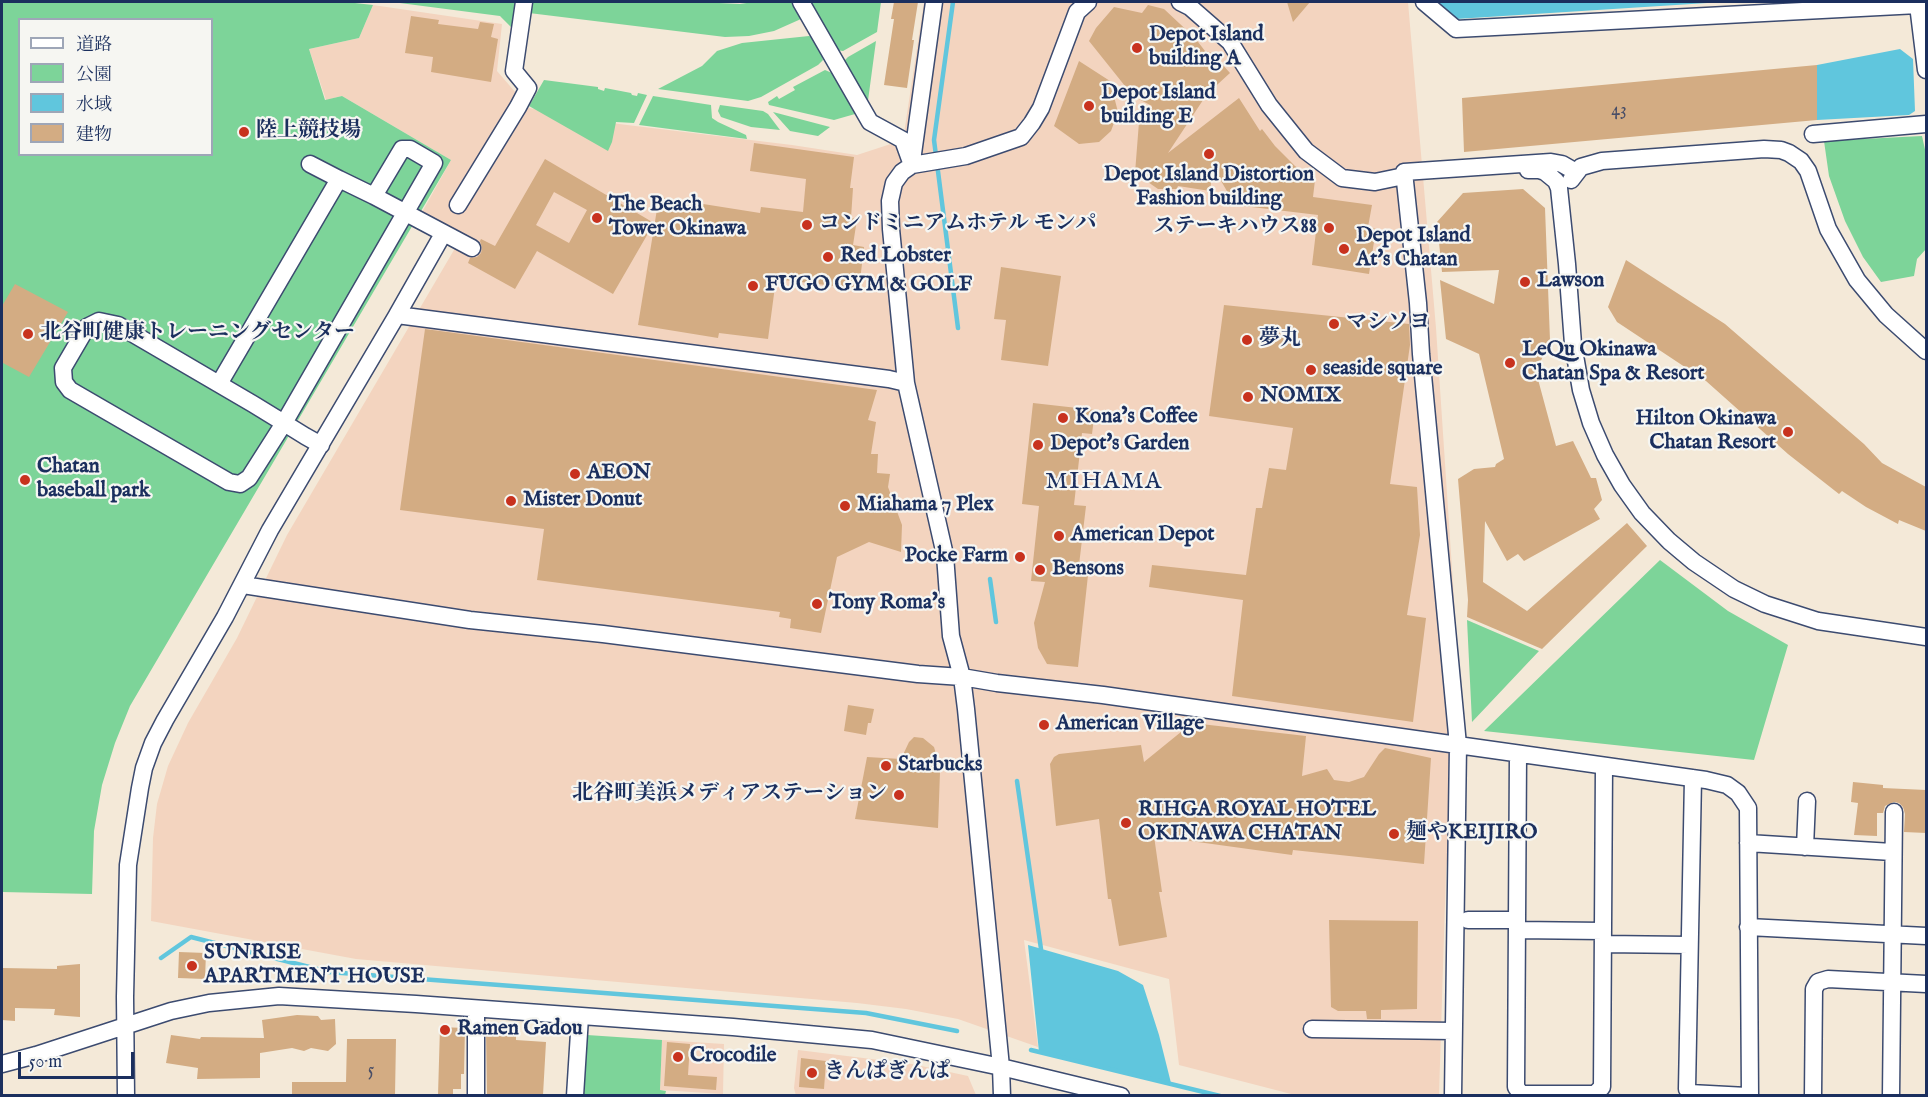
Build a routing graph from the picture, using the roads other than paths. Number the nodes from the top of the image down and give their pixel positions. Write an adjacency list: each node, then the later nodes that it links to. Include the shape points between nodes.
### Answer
1 (524, 2): 17 (street, via 514,71 528,88)
2 (801, 2): 12 (street, via 870,122 903,140)
3 (934, 2): 12 (street)
4 (1088, 2): 12 (street, via 1077,12 1041,108 1021,137 966,156)
5 (1180, 2): 14 (street, via 1230,42 1269,105 1306,151 1342,178 1375,182)
6 (1424, 2): 7 (street, via 1456,29)
7 (1921, 3): 8 (street)
8 (1926, 70)
9 (1926, 124): 10 (street)
10 (1813, 134)
11 (310, 164): 15 (street)
12 (912, 165): 24 (street, via 894,183 890,201)
13 (1576, 172): 14 (street, via 1551,162); 21 (street, via 1567,193); 23 (street, via 1602,161 1764,149 1789,153 1808,171 1828,229 1857,280 1886,315)
14 (1404, 175): 21 (street, via 1533,169 1545,172 1559,188); 31 (street)
15 (339, 179): 16 (street); 25 (street)
16 (374, 196): 18 (street); 18 (street, via 402,149 410,149 434,163)
17 (458, 205)
18 (406, 212): 19 (street); 26 (street)
19 (443, 234): 20 (street); 22 (street)
20 (472, 248)
21 (1567, 264): 29 (street, via 1576,367 1591,423 1616,475 1656,528 1707,572 1765,604 1818,621)
22 (397, 315): 24 (street); 27 (street)
23 (1926, 351)
24 (906, 383): 30 (street, via 945,555 951,636)
25 (219, 384): 26 (street); 26 (street, via 118,325 99,321 87,327 63,368 64,382 70,390 229,482 240,484 249,478)
26 (284, 423): 27 (street)
27 (321, 445): 28 (street, via 270,530)
28 (243, 585): 30 (street, via 470,620); 51 (street, via 165,720 144,768 128,865)
29 (1926, 637)
30 (962, 677): 31 (street); 55 (street)
31 (1458, 746): 32 (street); 53 (street)
32 (1518, 754): 33 (street); 41 (street)
33 (1604, 766): 34 (street); 45 (street)
34 (1693, 778): 37 (street, via 1726,785 1738,793 1748,808); 46 (street)
35 (1807, 801): 38 (street)
36 (1894, 812): 39 (street)
37 (1748, 843): 38 (street); 42 (street)
38 (1805, 847): 39 (street)
39 (1892, 852): 43 (street)
40 (1468, 920): 41 (street)
41 (1517, 925): 45 (street); 45 (street, via 1516,1087 1521,1094 1595,1094 1602,1087)
42 (1748, 927): 43 (street); 62 (street)
43 (1892, 934): 44 (street); 47 (street)
44 (1926, 936)
45 (1603, 937): 46 (street)
46 (1689, 945): 62 (street, via 1687,1089 1690,1093)
47 (1892, 982): 48 (street); 63 (street, via 1818,982 1814,989); 64 (street)
48 (1926, 984)
49 (476, 1009): 50 (street); 51 (street, via 279,996 209,1003); 57 (street)
50 (580, 1017): 55 (street, via 872,1040); 58 (street)
51 (126, 1025): 54 (street); 56 (street)
52 (1312, 1029): 53 (street)
53 (1453, 1031): 61 (street)
54 (2, 1064)
55 (1001, 1067): 59 (street); 60 (street)
56 (126, 1095)
57 (476, 1095)
58 (575, 1095)
59 (1002, 1095)
60 (1121, 1095)
61 (1453, 1095)
62 (1748, 1095)
63 (1813, 1095)
64 (1891, 1095)

